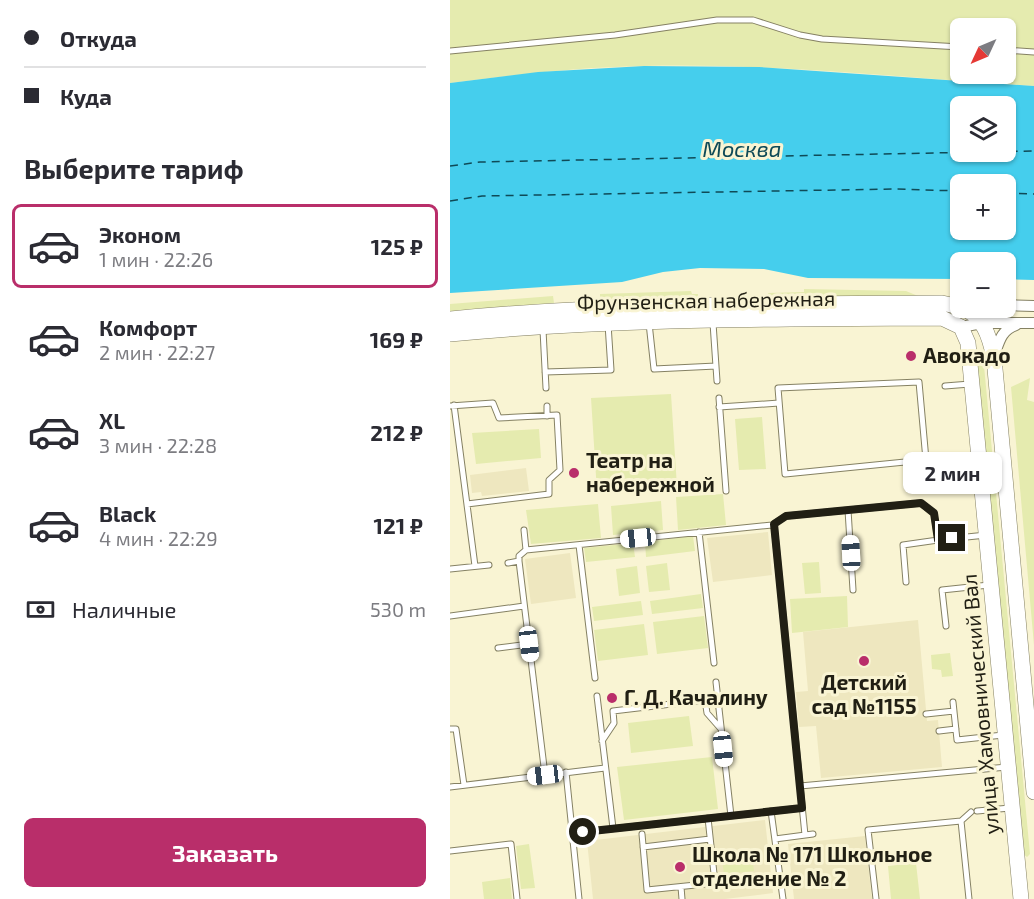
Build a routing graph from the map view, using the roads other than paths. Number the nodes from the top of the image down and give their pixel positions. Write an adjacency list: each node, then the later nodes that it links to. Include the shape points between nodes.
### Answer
1 (950, 46): 2 (lane, via 822,39 753,20 717,20 615,35)
2 (450, 51)
3 (1016, 51): 4 (lane)
4 (1034, 52)
5 (950, 305): 10 (main road, Фрунзенская набережная, via 697,304 597,307)
6 (1016, 305): 7 (street)
7 (1034, 306)
8 (963, 318): 17 (street)
9 (977, 318): 14 (main road, улица Хамовнический Вал)
10 (450, 319)
11 (713, 319): 12 (main road, Фрунзенская набережная); 17 (main road, Фрунзенская набережная, via 942,318); 20 (lane)
12 (649, 320): 13 (main road, Фрунзенская набережная); 20 (lane, via 654,369)
13 (608, 322): 16 (main road, Фрунзенская набережная); 21 (lane, via 611,370)
14 (982, 323): 15 (street); 17 (street); 19 (main road, улица Хамовнический Вал)
15 (1028, 323): 19 (street, улица Хамовнический Вал, via 1008,328 1000,337)
16 (543, 326): 18 (main road, Фрунзенская набережная); 21 (lane)
17 (961, 327): 23 (main road, улица Хамовнический Вал, via 968,343)
18 (450, 334)
19 (994, 358): 81 (main road, улица Хамовнический Вал)
20 (716, 366): 22 (lane)
21 (545, 372): 25 (lane)
22 (717, 381)
23 (972, 384): 24 (lane); 34 (main road, улица Хамовнический Вал)
24 (945, 386)
25 (546, 388)
26 (920, 388): 27 (lane); 29 (lane, via 919,382 778,388); 37 (lane)
27 (928, 388)
28 (719, 398): 32 (lane)
29 (779, 403): 32 (lane); 37 (lane, via 785,474)
30 (452, 405): 33 (lane, via 493,403 500,418); 39 (lane)
31 (547, 406): 33 (lane)
32 (719, 407): 38 (lane)
33 (547, 416): 39 (lane, via 557,415 560,470 549,480 549,494)
34 (978, 454): 35 (lane); 44 (main road, улица Хамовнический Вал)
35 (952, 457)
36 (935, 459): 37 (lane)
37 (926, 460)
38 (726, 491)
39 (467, 504): 51 (lane)
40 (848, 510): 41 (lane, via 786,516); 45 (lane, via 921,503 934,513); 55 (lane)
41 (774, 524): 43 (lane); 79 (lane)
42 (524, 530): 47 (lane)
43 (699, 532): 46 (lane); 61 (lane)
44 (986, 534): 45 (lane); 54 (main road, улица Хамовнический Вал)
45 (938, 540): 53 (lane, via 903,545)
46 (579, 545): 47 (lane); 62 (lane)
47 (526, 550): 48 (lane, via 521,552)
48 (519, 561): 49 (lane); 56 (lane)
49 (508, 563)
50 (489, 565): 51 (lane)
51 (476, 566): 52 (lane)
52 (450, 569)
53 (906, 582)
54 (991, 585): 58 (lane, via 942,590); 72 (main road, улица Хамовнический Вал)
55 (853, 590)
56 (524, 606): 57 (lane); 59 (lane)
57 (450, 616)
58 (946, 626)
59 (529, 644): 60 (lane); 77 (lane)
60 (498, 648)
61 (714, 663)
62 (595, 678)
63 (716, 682): 69 (lane)
64 (597, 696): 73 (lane)
65 (953, 702): 66 (lane)
66 (954, 711): 67 (lane); 70 (lane)
67 (926, 714)
68 (450, 729): 78 (lane, via 456,729)
69 (721, 729): 73 (lane, via 706,713 705,700 613,711 614,723); 85 (lane)
70 (956, 729): 71 (lane); 72 (lane, via 957,740)
71 (939, 731)
72 (1005, 735): 74 (main road, улица Хамовнический Вал)
73 (602, 741): 75 (lane)
74 (1008, 767): 79 (lane); 82 (main road, улица Хамовнический Вал)
75 (605, 768): 76 (lane); 88 (lane)
76 (566, 772): 77 (lane); 89 (lane)
77 (545, 775): 78 (lane)
78 (464, 785): 80 (lane)
79 (800, 786): 83 (lane)
80 (450, 787)
81 (1034, 792)
82 (1012, 807): 87 (lane, via 974,812); 104 (main road, улица Хамовнический Вал)
83 (802, 808): 84 (lane); 92 (lane)
84 (771, 811): 85 (lane); 94 (lane)
85 (731, 816): 86 (lane)
86 (708, 818): 88 (lane); 93 (lane)
87 (961, 820): 102 (lane, via 868,830); 103 (lane)
88 (613, 828): 89 (lane)
89 (573, 833): 99 (lane)
90 (642, 834): 95 (lane)
91 (813, 834): 92 (lane)
92 (805, 835): 94 (lane)
93 (710, 839): 95 (lane); 97 (lane, via 715,883)
94 (775, 839): 101 (lane)
95 (643, 847): 97 (lane, via 647,890)
96 (450, 851): 98 (lane, via 511,844)
97 (681, 887): 100 (lane)
98 (517, 899)
99 (579, 899)
100 (682, 899)
101 (782, 899)
102 (876, 899)
103 (969, 899)
104 (1021, 899)

